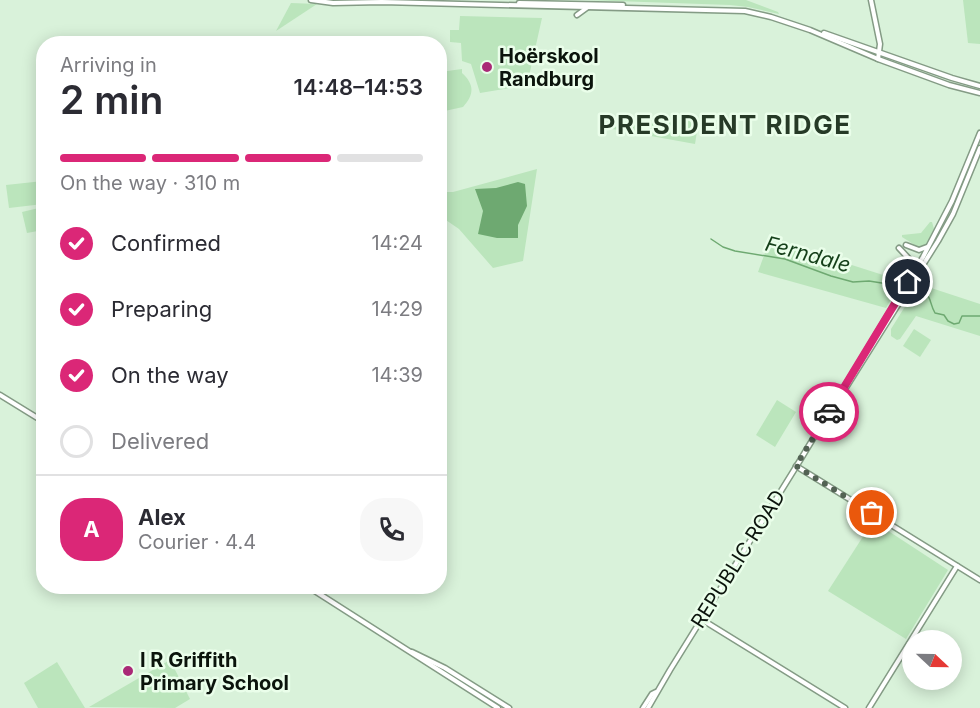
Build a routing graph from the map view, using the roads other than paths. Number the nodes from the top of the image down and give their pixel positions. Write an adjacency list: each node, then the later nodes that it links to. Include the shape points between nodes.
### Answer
1 (311, 0): 4 (main road)
2 (372, 0): 5 (main road)
3 (871, 0): 7 (main road)
4 (341, 1): 6 (main road)
5 (586, 3): 6 (main road); 6 (main road, via 576,17); 7 (main road, via 751,10); 8 (main road, via 751,12 818,32)
6 (570, 7)
7 (880, 53): 8 (main road); 9 (main road)
8 (878, 59): 10 (main road)
9 (980, 85)
10 (980, 95)
11 (980, 133): 14 (main road, REPUBLIC ROAD)
12 (980, 148): 18 (main road, REPUBLIC ROAD, via 938,241)
13 (906, 245): 14 (main road, via 919,250)
14 (929, 246): 16 (main road, REPUBLIC ROAD)
15 (899, 248): 16 (main road, via 913,265)
16 (908, 282): 18 (main road, REPUBLIC ROAD)
17 (0, 395): 19 (main road)
18 (839, 396): 20 (main road, REPUBLIC ROAD)
19 (36, 417)
20 (796, 466): 21 (main road); 24 (main road, REPUBLIC ROAD)
21 (957, 566): 22 (main road); 32 (main road)
22 (980, 580)
23 (320, 594): 25 (main road)
24 (701, 619): 26 (main road, REPUBLIC ROAD); 31 (main road)
25 (412, 652): 27 (main road); 28 (main road)
26 (656, 692): 29 (main road, REPUBLIC ROAD); 30 (main road, REPUBLIC ROAD)
27 (498, 708)
28 (509, 708)
29 (643, 708)
30 (648, 708)
31 (845, 708)
32 (869, 708)

